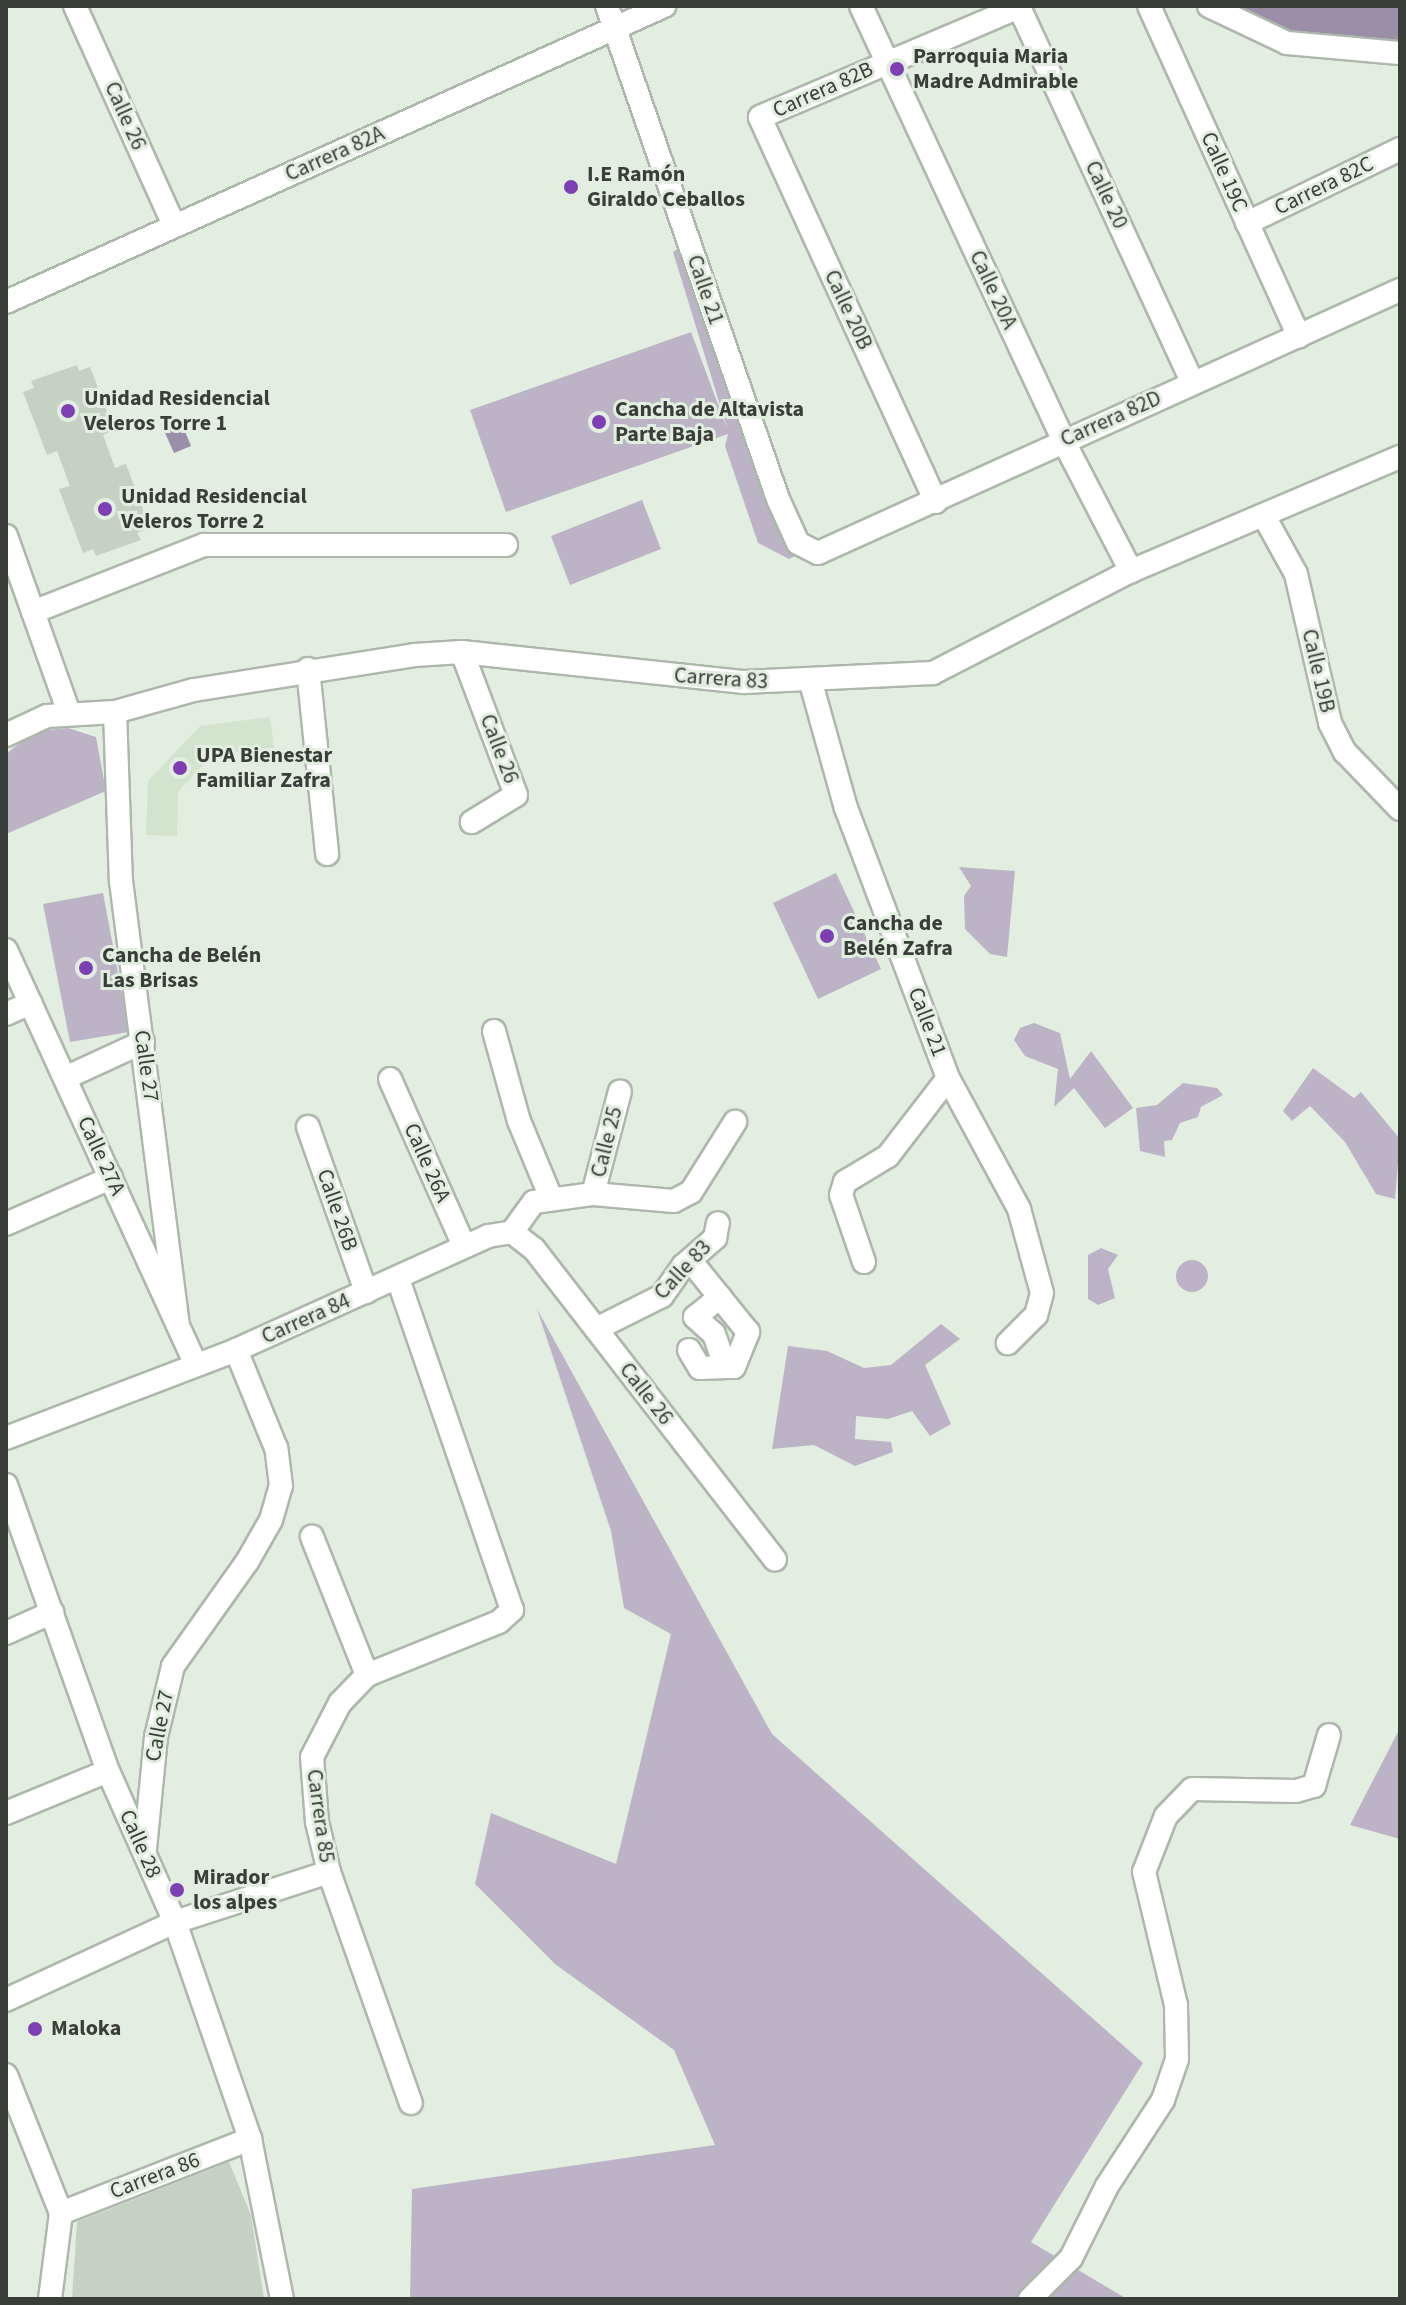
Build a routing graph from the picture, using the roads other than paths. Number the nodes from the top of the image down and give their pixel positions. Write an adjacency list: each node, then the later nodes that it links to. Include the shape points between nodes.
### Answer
1 (75, 6): 14 (street, Calle 26)
2 (607, 6): 8 (street, Calle 21)
3 (664, 6): 8 (street, Carrera 82A)
4 (861, 6): 10 (street, Calle 20A)
5 (1149, 6): 13 (street, Calle 19C)
6 (1209, 6): 9 (street, via 1287,43)
7 (1019, 7): 10 (street, Carrera 82B); 18 (street, Calle 20)
8 (615, 29): 14 (street, Carrera 82A); 25 (street, Calle 21, via 778,499 798,543)
9 (1400, 53)
10 (887, 62): 11 (street, Carrera 82B); 19 (street, Calle 20A)
11 (760, 117): 21 (street, Calle 20B)
12 (1400, 149): 13 (street, Carrera 82C)
13 (1247, 223): 17 (street, Calle 19C)
14 (174, 225): 16 (street, Carrera 82A)
15 (1400, 290): 17 (street, Carrera 82D)
16 (6, 302)
17 (1299, 337): 18 (street, Carrera 82D)
18 (1193, 383): 19 (street, Carrera 82D)
19 (1063, 440): 21 (street, Carrera 82D); 26 (street, Calle 20A)
20 (1400, 457): 22 (street, Carrera 83)
21 (936, 502): 25 (street, Carrera 82D)
22 (1264, 516): 26 (street, Carrera 83); 34 (street, Calle 19B, via 1296,574 1330,723 1345,752)
23 (6, 536): 27 (street)
24 (506, 545): 27 (street, via 204,545)
25 (826, 553)
26 (1131, 571): 30 (street, Carrera 83, via 933,673)
27 (33, 612): 32 (street)
28 (462, 652): 29 (street, Carrera 83); 30 (street, Carrera 83, via 712,680); 35 (street, Calle 26, via 516,795)
29 (308, 669): 31 (street, Carrera 83); 36 (street)
30 (811, 683): 43 (street, Calle 21, via 846,808)
31 (115, 712): 32 (street, Carrera 83); 41 (street, Calle 27, via 121,881)
32 (69, 713): 33 (street, Carrera 83)
33 (6, 735)
34 (1400, 809)
35 (472, 822)
36 (327, 854)
37 (6, 950): 38 (street, Calle 27A)
38 (31, 1003): 39 (street); 42 (street, Calle 27A)
39 (6, 1014)
40 (494, 1031): 50 (street, via 519,1121)
41 (143, 1042): 42 (street); 60 (street, Calle 27)
42 (65, 1078): 48 (street, Calle 27A)
43 (948, 1078): 56 (street, via 888,1156 845,1182 841,1195); 62 (street, Calle 21, via 1008,1179 1042,1293 1036,1315)
44 (390, 1079): 54 (street, Calle 26A)
45 (620, 1091): 49 (street, Calle 25)
46 (735, 1122): 49 (street, via 691,1192 674,1201)
47 (308, 1127): 58 (street, Calle 26B)
48 (111, 1178): 52 (street); 60 (street, Calle 27A)
49 (593, 1194): 50 (street)
50 (551, 1198): 53 (street, via 534,1202)
51 (718, 1223): 55 (street, Calle 83, via 715,1238)
52 (6, 1224)
53 (512, 1232): 54 (street, Carrera 84); 61 (street, Calle 26, via 534,1249)
54 (464, 1246): 57 (street, Carrera 84)
55 (690, 1260): 59 (street); 61 (street, Calle 83, via 662,1296)
56 (864, 1262)
57 (398, 1278): 58 (street, Carrera 84); 73 (street, via 512,1610 499,1622)
58 (366, 1292): 63 (street, Carrera 84)
59 (726, 1305): 66 (street, via 748,1332 739,1366); 66 (street, via 695,1317 713,1333)
60 (178, 1324): 65 (street, Calle 27A)
61 (596, 1329): 70 (street, Calle 26)
62 (1008, 1343)
63 (236, 1350): 65 (street, Carrera 84); 77 (street, Calle 27, via 276,1448 281,1486 271,1520 247,1562 173,1666 156,1737)
64 (689, 1350): 66 (street, via 697,1366)
65 (195, 1363): 67 (street, Carrera 84)
66 (725, 1366)
67 (6, 1438)
68 (6, 1485): 71 (street, Calle 28)
69 (312, 1537): 73 (street)
70 (775, 1560)
71 (53, 1612): 72 (street); 75 (street, Calle 28)
72 (6, 1633)
73 (367, 1675): 78 (street, Carrera 85, via 340,1703 312,1757 317,1822)
74 (1329, 1735): 87 (street, via 1314,1786 1296,1791 1192,1789 1166,1816 1144,1872 1176,2005 1177,2059 1163,2100 1107,2186 1071,2258)
75 (108, 1771): 76 (street); 77 (street, Calle 28)
76 (6, 1813)
77 (144, 1854): 79 (street, Calle 28)
78 (329, 1872): 79 (street, Carrera 85); 82 (street)
79 (175, 1922): 80 (street, Carrera 85); 83 (street, Calle 28)
80 (6, 2000)
81 (6, 2075): 84 (street)
82 (411, 2103)
83 (250, 2139): 84 (street, Carrera 86); 86 (street, Calle 28, via 266,2194)
84 (61, 2213): 85 (street)
85 (50, 2299)
86 (282, 2299)
87 (1030, 2299)

